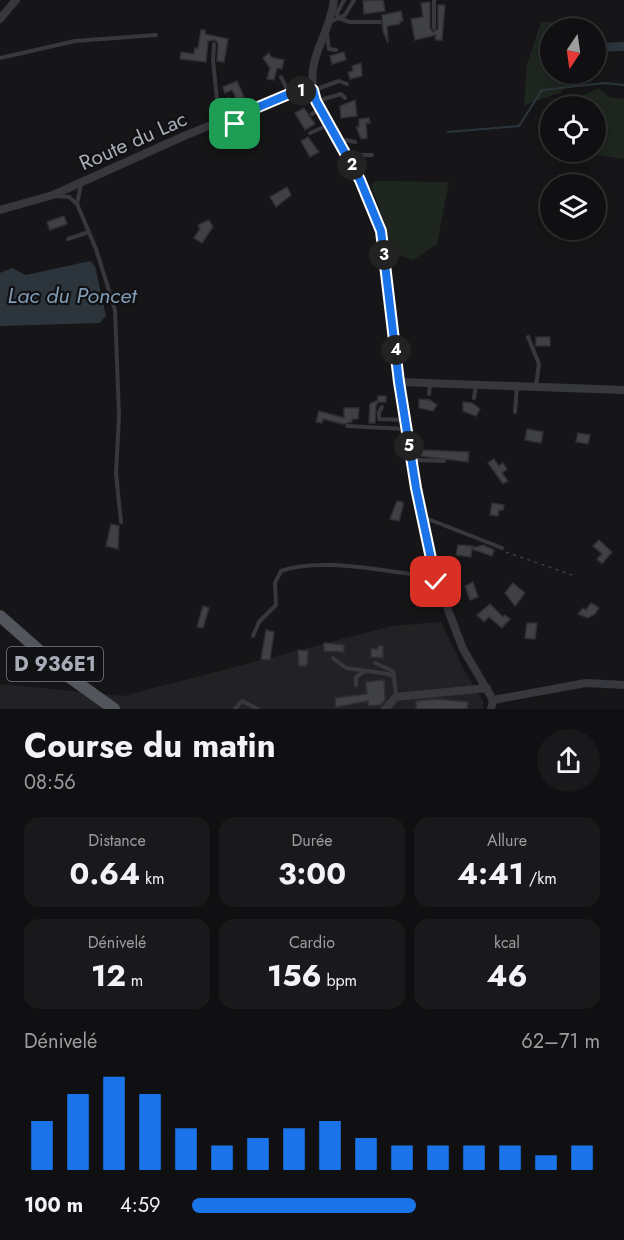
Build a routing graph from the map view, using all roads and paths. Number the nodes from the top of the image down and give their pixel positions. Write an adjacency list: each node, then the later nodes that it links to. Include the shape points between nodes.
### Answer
1 (16, 0): 6 (street)
2 (334, 0): 7 (street)
3 (344, 0): 7 (lane)
4 (354, 0): 7 (lane, via 345,15)
5 (434, 0): 9 (lane)
6 (1, 16)
7 (335, 19): 8 (lane); 10 (street)
8 (380, 22)
9 (434, 28)
10 (326, 30): 13 (lane, via 329,49); 17 (street, via 312,63)
11 (156, 35): 14 (lane, via 75,41)
12 (214, 44): 23 (lane)
13 (336, 50)
14 (0, 58)
15 (281, 77): 18 (lane)
16 (347, 84): 17 (lane, via 339,81)
17 (313, 90): 18 (street, Route du Lac); 21 (street)
18 (289, 94): 23 (street, Route du Lac)
19 (345, 98): 21 (lane, via 340,94)
20 (229, 99): 23 (lane)
21 (318, 105): 22 (lane); 25 (street)
22 (312, 114)
23 (222, 122): 24 (lane); 31 (street, Route du Lac)
24 (235, 124)
25 (329, 124): 26 (lane); 28 (street)
26 (310, 133)
27 (355, 142): 28 (lane)
28 (340, 143): 30 (street)
29 (372, 155): 30 (lane, via 357,155)
30 (349, 160): 38 (street, via 381,231)
31 (81, 184): 32 (street, Route du Lac); 33 (lane)
32 (53, 195): 33 (lane, via 69,197); 34 (street, Route du Lac)
33 (77, 204): 35 (lane)
34 (0, 210)
35 (88, 232): 36 (lane); 54 (lane, via 115,310 119,416 116,473)
36 (68, 239)
37 (528, 337): 42 (lane, via 539,364)
38 (399, 382): 39 (street); 48 (street)
39 (430, 383): 40 (street); 44 (lane)
40 (476, 384): 41 (street); 45 (lane)
41 (518, 385): 42 (street); 47 (lane)
42 (536, 386): 43 (street)
43 (624, 390)
44 (429, 394)
45 (474, 398)
46 (382, 407): 48 (lane, via 380,419)
47 (515, 412)
48 (405, 420): 50 (street)
49 (347, 426): 50 (lane)
50 (407, 429): 52 (street)
51 (444, 461): 52 (lane, via 417,460)
52 (412, 464): 53 (street)
53 (422, 516): 55 (lane); 56 (street)
54 (121, 522)
55 (502, 548): 57 (path, via 519,558)
56 (434, 573): 59 (lane, via 337,566 280,571 275,583 276,605 259,622); 66 (street, via 463,649)
57 (572, 575)
58 (0, 616): 69 (main road, D 936E1, via 68,676)
59 (253, 636)
60 (333, 658): 62 (lane, via 346,668)
61 (375, 663): 63 (lane, via 393,671)
62 (366, 670): 63 (lane); 64 (lane, via 356,677)
63 (394, 677): 67 (lane)
64 (356, 685)
65 (624, 686): 68 (street, via 586,683)
66 (487, 688): 67 (street); 68 (street)
67 (396, 697): 72 (street)
68 (493, 700): 73 (street)
69 (114, 709)
70 (235, 709): 71 (lane, via 242,701)
71 (258, 709)
72 (385, 709)
73 (491, 709)

